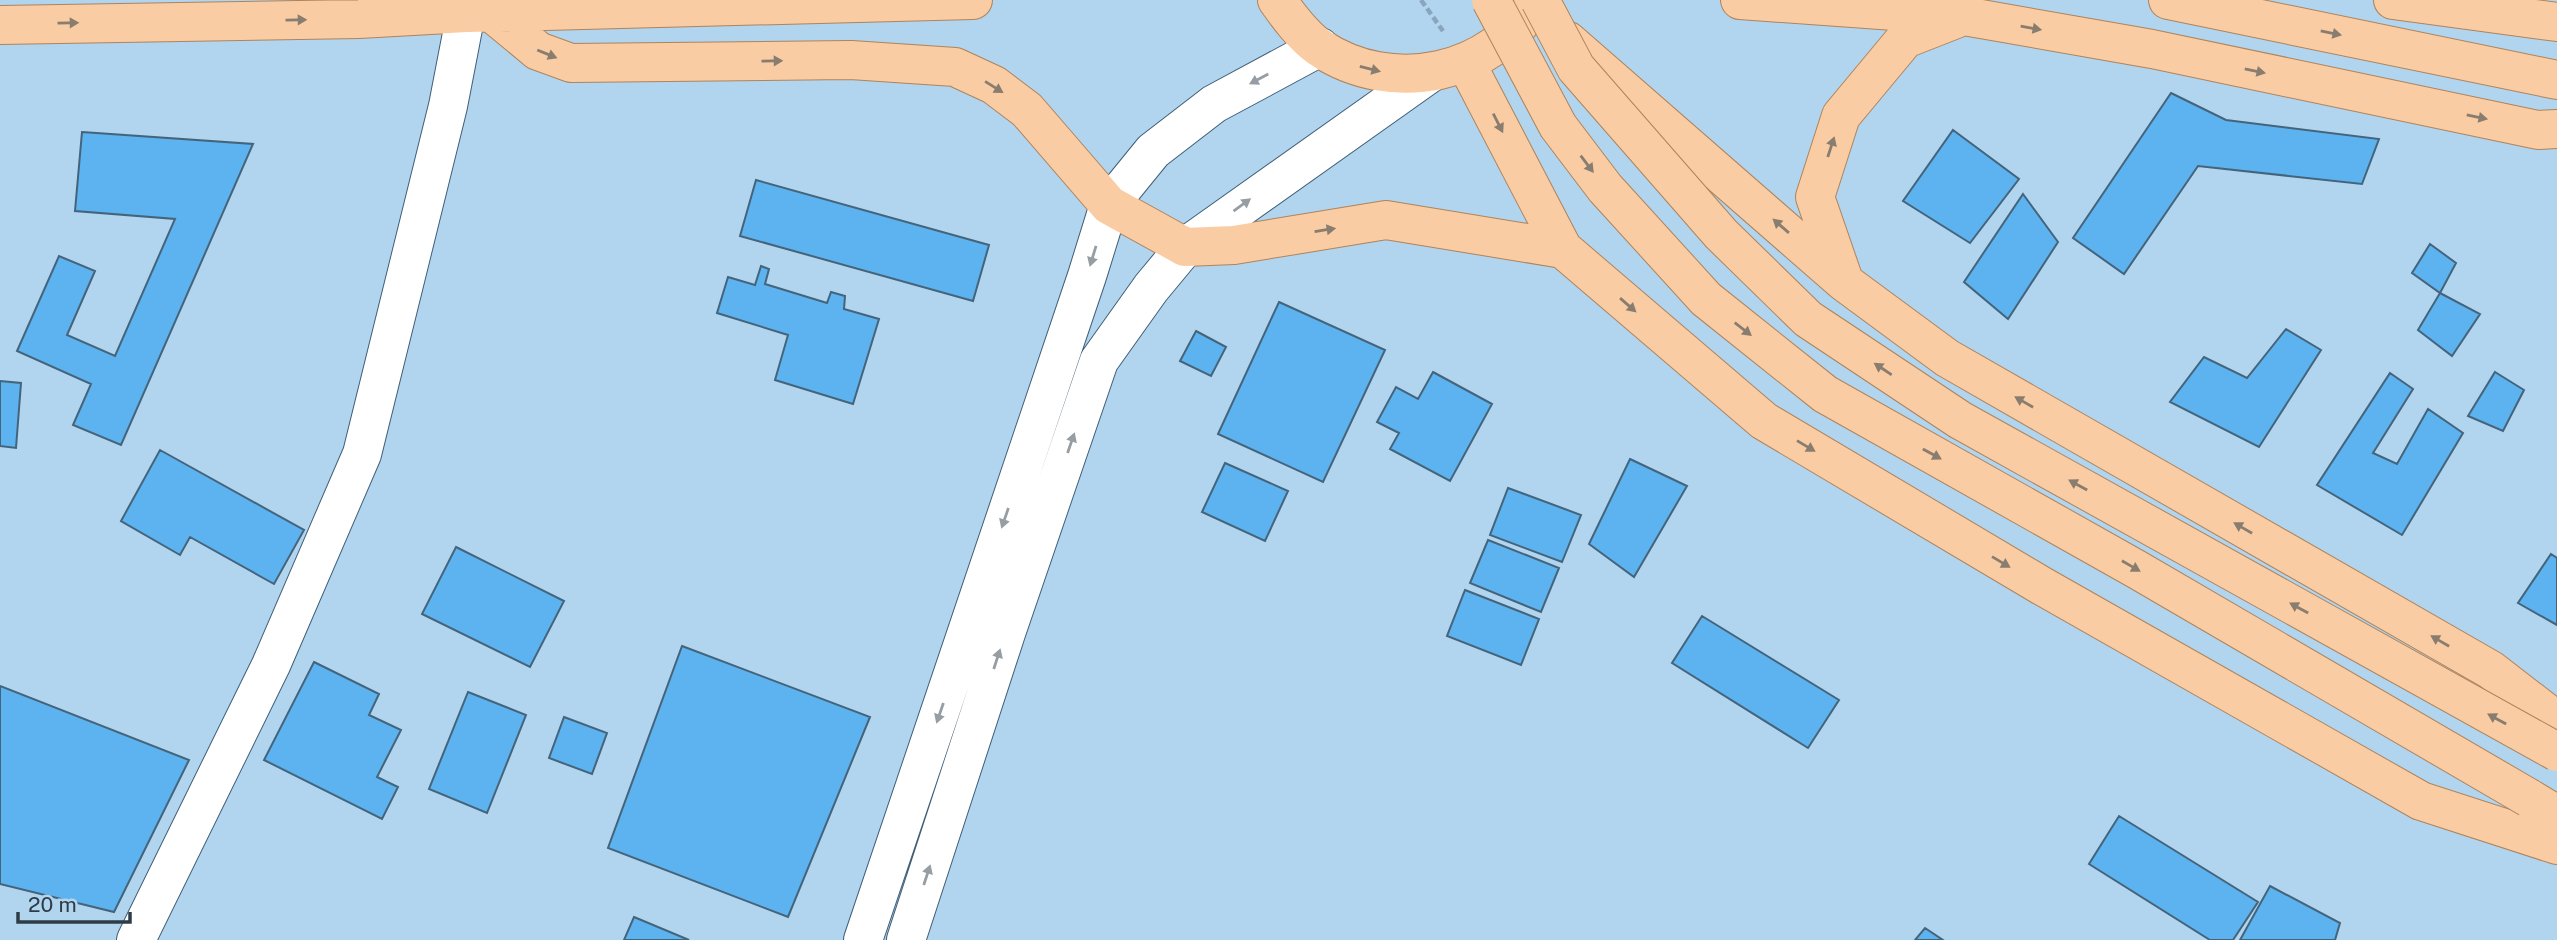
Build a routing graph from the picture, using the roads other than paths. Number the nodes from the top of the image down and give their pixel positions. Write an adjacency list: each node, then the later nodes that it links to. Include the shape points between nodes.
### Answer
1 (973, 0): 8 (main road)
2 (1277, 0): 12 (main road, via 1292,22)
3 (1491, 0): 23 (main road, one-way to 23, bridge, via 1558,126 1605,188 1706,299 1825,394)
4 (1740, 0): 9 (main road)
5 (2168, 0): 15 (main road, one-way to 15)
6 (2393, 0): 10 (main road)
7 (1537, 3): 13 (main road, via 1491,50); 20 (main road, one-way to 7); 22 (main road, one-way to 7, bridge, via 1960,420 1808,319 1721,234 1576,68)
8 (479, 13): 11 (main road, one-way to 8); 17 (main road, one-way to 17, via 538,51 571,63 851,60 955,66 994,85 1027,110); 25 (main road, via 448,106 362,454 271,664)
9 (1964, 16): 16 (main road, one-way to 16, via 2538,130); 20 (main road, one-way to 9, via 1815,197 1841,116 1905,39)
10 (2557, 22)
11 (0, 25)
12 (1320, 47): 14 (main road, one-way to 14, via 1354,65 1391,74); 17 (main road, one-way to 17, via 1214,104 1153,151)
13 (1466, 63): 14 (main road); 19 (main road, one-way to 19)
14 (1429, 74): 18 (main road, one-way to 14)
15 (2557, 80)
16 (2557, 129)
17 (1109, 205): 18 (main road); 26 (main road, one-way to 26)
18 (1185, 247): 19 (main road, one-way to 19, via 1234,245 1386,220); 27 (main road, one-way to 18, via 1099,361)
19 (1563, 249): 24 (main road, one-way to 24, via 1763,421 2421,801)
20 (1844, 282): 21 (main road, one-way to 20, via 2491,670 1947,358)
21 (2557, 721)
22 (2557, 752)
23 (2543, 807)
24 (2557, 845)
25 (136, 940)
26 (863, 940)
27 (906, 940)

